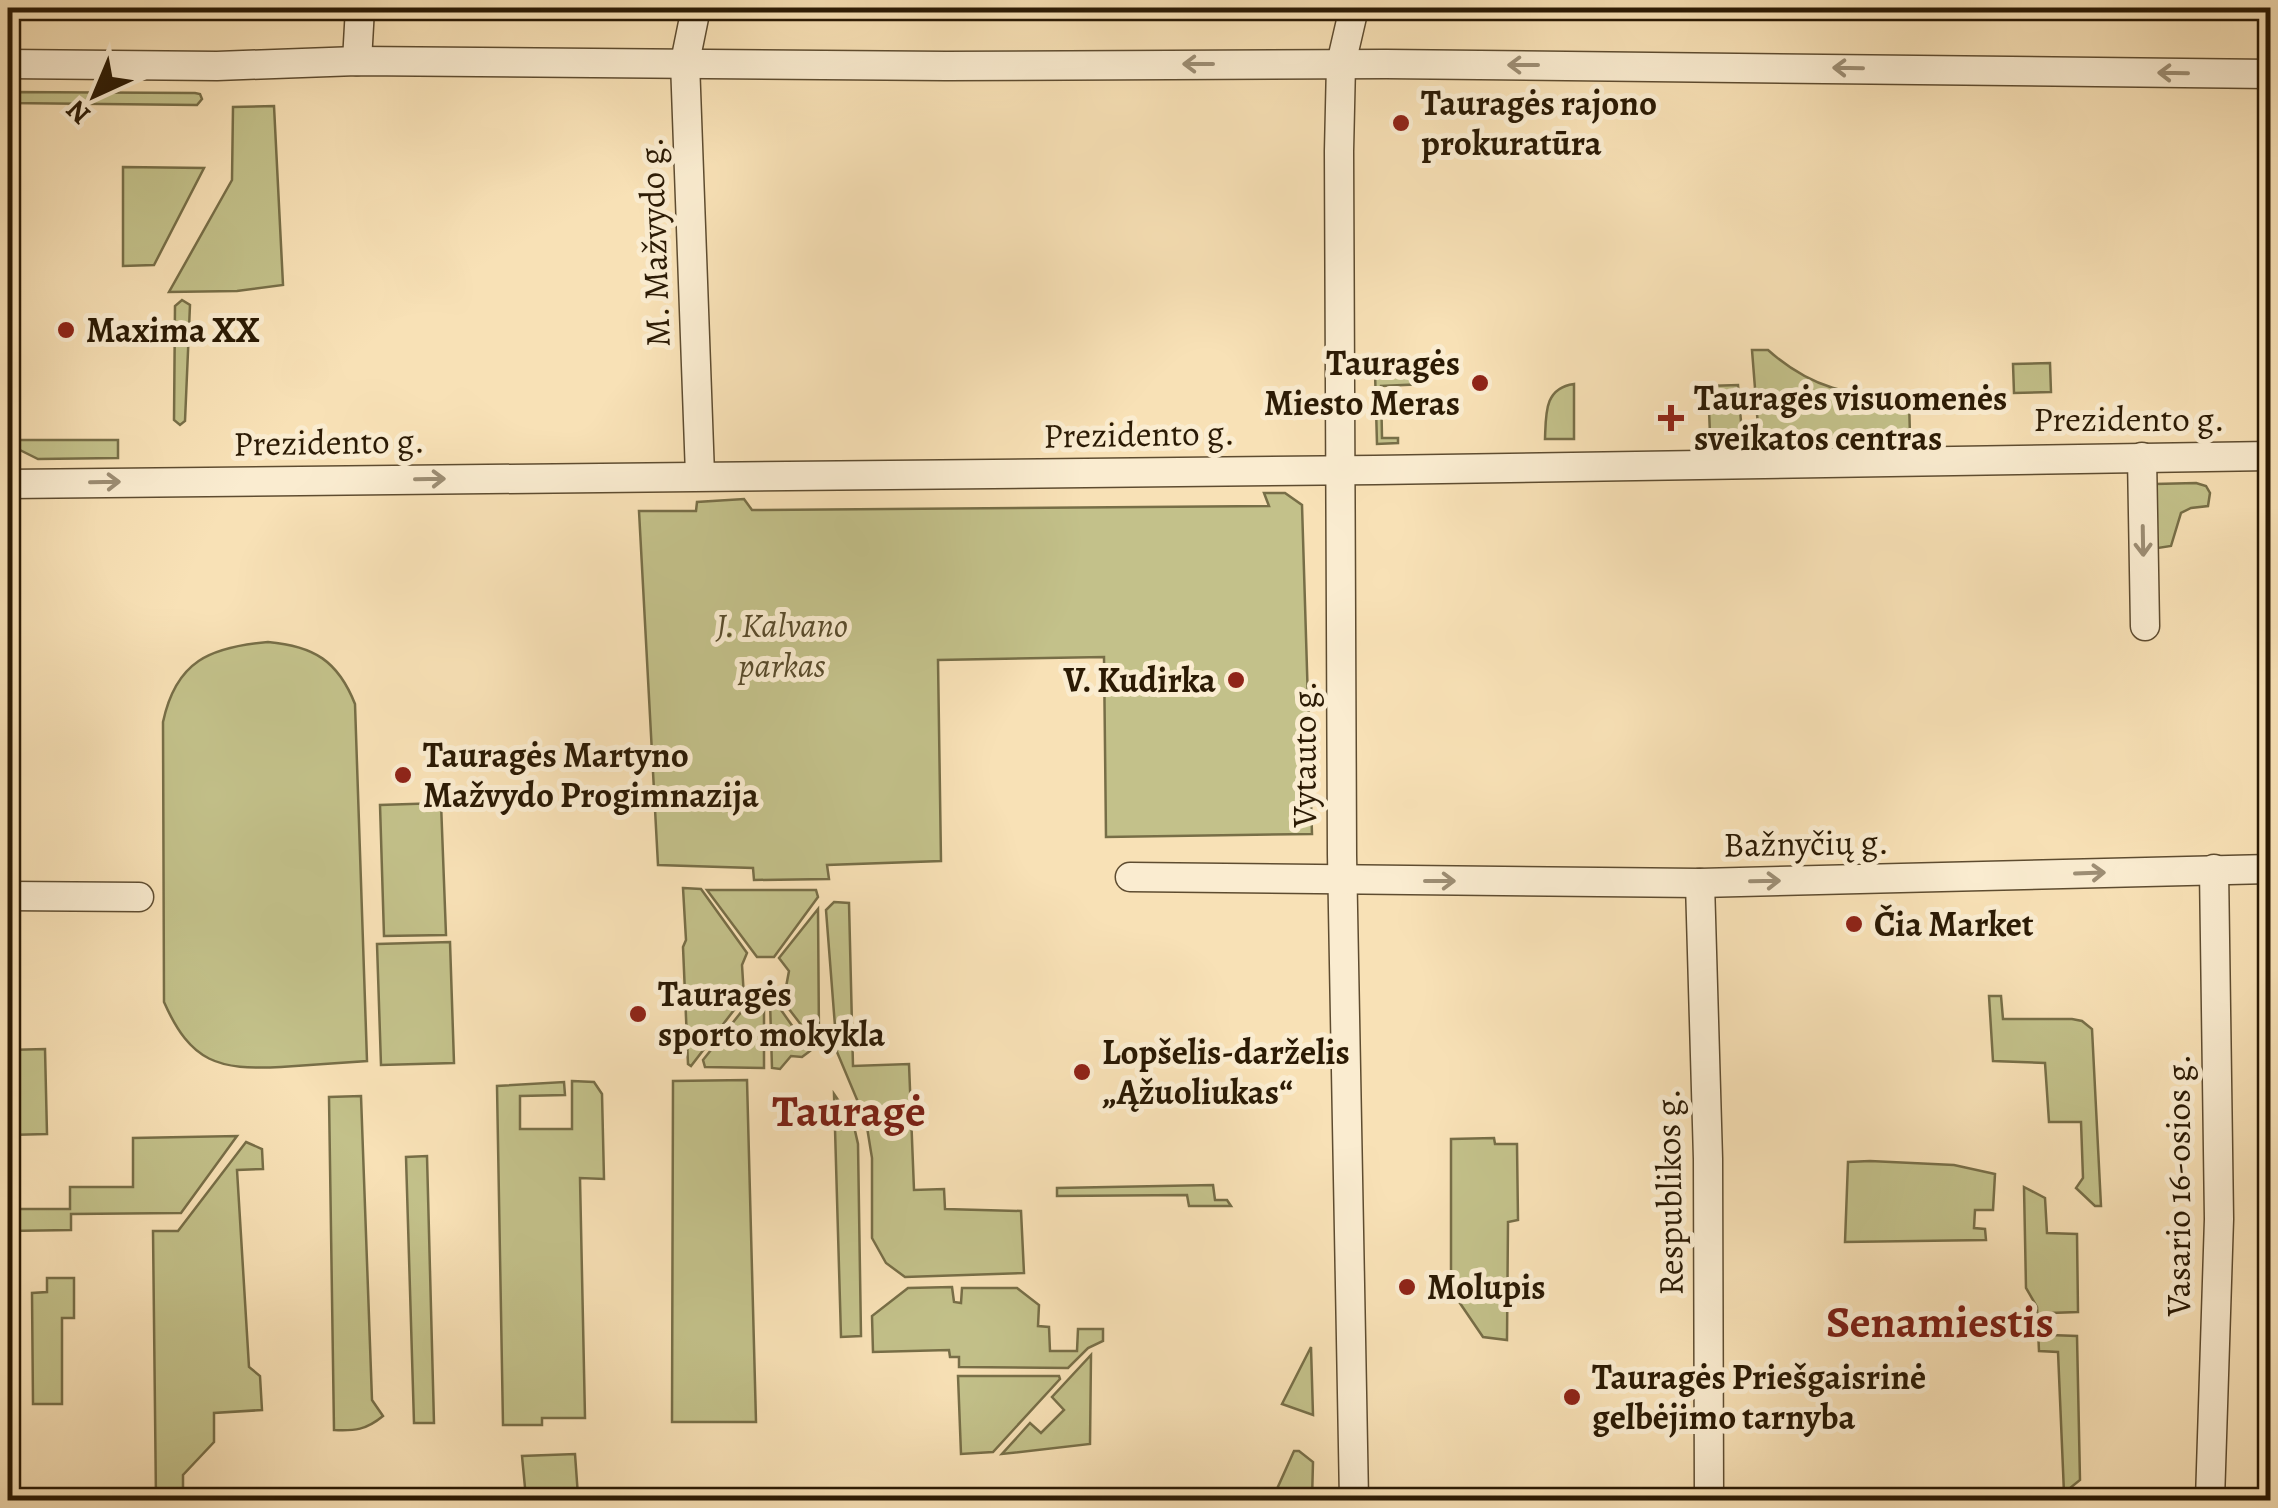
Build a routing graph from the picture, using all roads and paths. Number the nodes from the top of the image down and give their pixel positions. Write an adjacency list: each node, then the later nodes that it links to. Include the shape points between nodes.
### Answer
1 (360, 8): 4 (street)
2 (696, 8): 5 (street, M. Mažvydo g.)
3 (1354, 8): 7 (street, Vytauto g.)
4 (357, 61): 5 (street); 6 (street)
5 (685, 62): 7 (street, one-way to 5); 12 (street, M. Mažvydo g.)
6 (8, 64)
7 (1342, 64): 8 (street, one-way to 7); 11 (street, Vytauto g.)
8 (2270, 74)
9 (2270, 456): 10 (street, Prezidento g.)
10 (2142, 457): 11 (street, Prezidento g.); 14 (street, one-way to 14)
11 (1340, 470): 12 (street, Prezidento g.); 18 (street, Vytauto g.)
12 (700, 475): 13 (street, Prezidento g., one-way to 12)
13 (8, 484)
14 (2145, 626)
15 (2214, 869): 16 (street, Bažnyčių g.); 19 (street, Bažnyčių g., one-way to 15); 24 (street, Vasario 16-osios g., via 2219,1219)
16 (2270, 869)
17 (1130, 876): 18 (street, Bažnyčių g.)
18 (1342, 880): 19 (street, Bažnyčių g., one-way to 19); 22 (street, Vytauto g.)
19 (1700, 883): 23 (street, Respublikos g.)
20 (8, 896): 21 (street)
21 (139, 898)
22 (1354, 1500)
23 (1710, 1500)
24 (2210, 1500)

